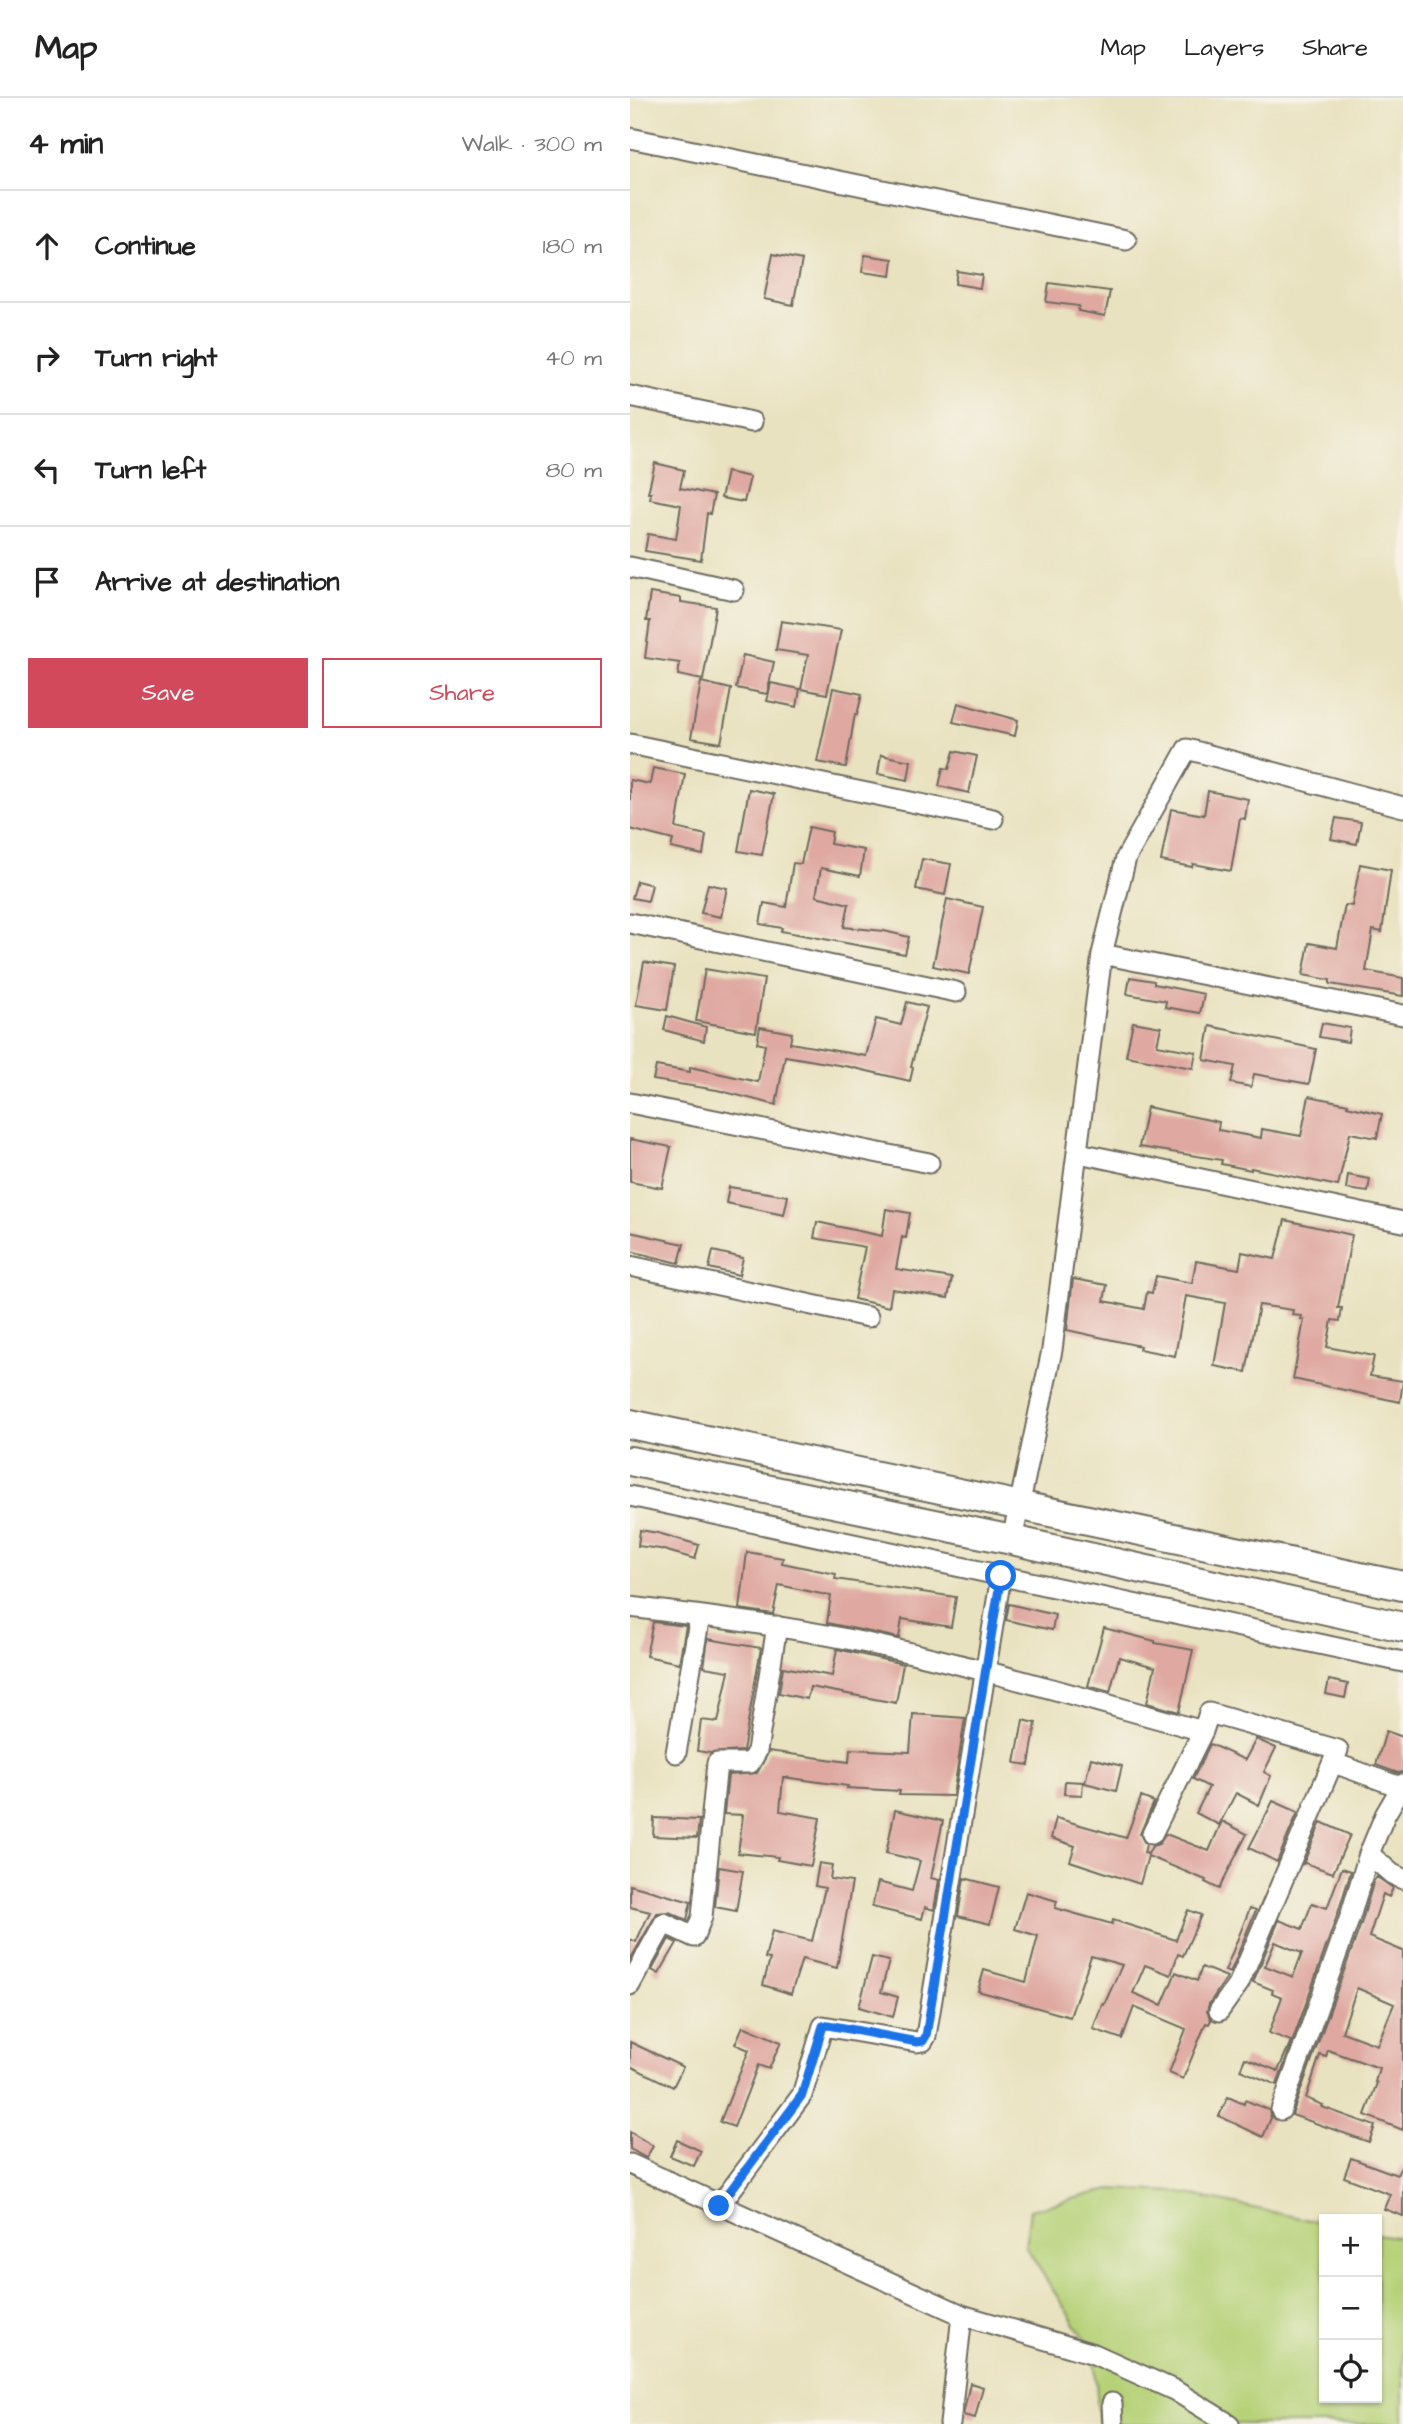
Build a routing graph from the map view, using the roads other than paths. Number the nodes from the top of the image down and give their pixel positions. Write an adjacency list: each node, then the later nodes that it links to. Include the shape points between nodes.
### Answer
1 (630, 138): 2 (street)
2 (1126, 240)
3 (630, 396): 4 (street)
4 (752, 422)
5 (630, 568): 6 (street)
6 (734, 590)
7 (630, 744): 9 (street)
8 (1403, 807): 11 (street, via 1187,749 1126,858)
9 (993, 819)
10 (630, 923): 12 (street)
11 (1102, 954): 13 (street); 15 (street)
12 (956, 992)
13 (1403, 1015)
14 (630, 1102): 16 (street)
15 (1079, 1153): 17 (street); 23 (street, via 1052,1350)
16 (929, 1163)
17 (1403, 1222)
18 (630, 1266): 19 (street)
19 (868, 1317)
20 (630, 1423): 23 (main road)
21 (630, 1461): 24 (main road)
22 (630, 1496): 25 (street)
23 (1018, 1505): 24 (street); 26 (main road)
24 (1012, 1540): 30 (main road)
25 (1001, 1576): 31 (street); 32 (street)
26 (1403, 1586)
27 (630, 1607): 28 (street)
28 (700, 1616): 29 (street); 34 (street)
29 (777, 1626): 32 (street); 40 (street, via 757,1751 750,1763 717,1763 702,1917 694,1937 664,1923)
30 (1403, 1627)
31 (1403, 1662)
32 (985, 1672): 33 (street); 44 (street, via 926,2036 917,2042 823,2026 802,2095)
33 (1203, 1731): 35 (street, via 1209,1713 1338,1750); 37 (street)
34 (676, 1753)
35 (1334, 1763): 36 (street); 41 (street, via 1239,1983)
36 (1402, 1786): 38 (street)
37 (1152, 1834)
38 (1369, 1854): 39 (street); 42 (street)
39 (1403, 1879)
40 (630, 1985)
41 (1219, 2011)
42 (1281, 2110)
43 (630, 2164): 44 (street)
44 (719, 2206): 45 (street)
45 (962, 2315): 47 (street); 49 (street, via 1094,2354 1174,2390)
46 (1112, 2403): 48 (street)
47 (950, 2424)
48 (1113, 2424)
49 (1229, 2424)

